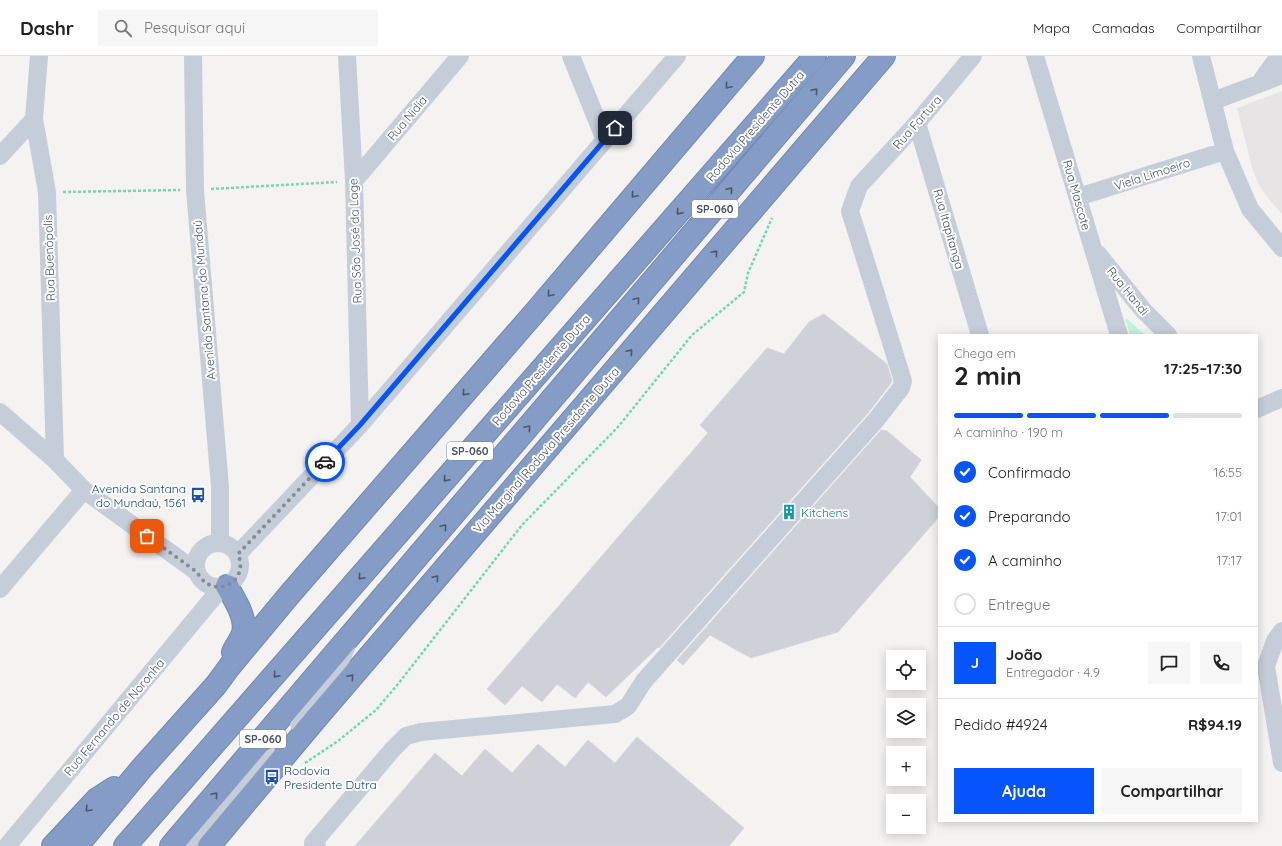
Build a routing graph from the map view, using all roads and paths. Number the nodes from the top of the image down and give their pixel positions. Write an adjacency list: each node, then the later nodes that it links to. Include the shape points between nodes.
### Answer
1 (39, 56): 18 (street, Rua Buenópolis)
2 (193, 56): 37 (street, Avenida Santana do Mundaú, via 195,190 220,488)
3 (347, 56): 23 (street, Rua São José da Lage)
4 (460, 56): 23 (street, Rua Nidia)
5 (571, 56): 20 (street)
6 (677, 56): 20 (street)
7 (753, 56): 44 (highway, one-way to 44, via 290,594)
8 (815, 56): 51 (highway, Rodovia Presidente Dutra / SP-060, one-way to 51)
9 (844, 56): 42 (highway, Rodovia Presidente Dutra / SP-060, one-way to 9)
10 (884, 56): 54 (highway, Via Marginal Rodovia Presidente Dutra, one-way to 10)
11 (973, 56): 19 (street, Rua Fartura)
12 (1035, 56): 24 (street, Rua Mascote)
13 (1201, 56): 17 (street)
14 (1279, 56): 16 (street)
15 (1282, 75): 16 (street)
16 (1259, 84): 17 (street)
17 (1213, 102): 21 (street)
18 (34, 119): 22 (street); 35 (street, Rua Buenópolis, via 47,192)
19 (917, 123): 28 (street, Rua Itapitanga); 55 (street, Rua Fartura, via 859,186 850,211 903,381 901,388 876,420 644,680 628,706 616,714 421,732 406,736 392,749 314,843)
20 (605, 140): 34 (street)
21 (1225, 151): 24 (street, Viela Limoeiro); 26 (street, via 1250,209)
22 (0, 156)
23 (354, 181): 34 (street, Rua São José da Lage)
24 (1078, 197): 27 (street, Rua Mascote)
25 (774, 212): 46 (path, via 748,273 744,292 692,335 618,427 522,525 376,710 338,741)
26 (1280, 244)
27 (1091, 245): 29 (street, Rua Mascote); 30 (street, Rua Handi, via 1143,310)
28 (980, 334)
29 (1119, 334)
30 (1167, 334)
31 (1282, 398): 32 (street)
32 (1258, 409)
33 (0, 412): 35 (street)
34 (360, 425): 38 (street)
35 (55, 460): 36 (street)
36 (84, 490): 39 (street); 41 (street)
37 (220, 543): 38 (street, via 230,546); 39 (street, via 203,549 196,560)
38 (238, 554): 40 (street, via 240,572 233,582)
39 (197, 572): 40 (street, via 209,586)
40 (224, 586): 44 (highway, via 244,624); 48 (street, Rua Fernando de Noronha)
41 (0, 589)
42 (355, 631): 52 (highway, Rodovia Presidente Dutra / SP-060, one-way to 42); 53 (street, via 332,678 300,723 194,838)
43 (1282, 631): 45 (street, via 1275,641 1266,666)
44 (216, 685): 47 (highway)
45 (1282, 762)
46 (299, 767)
47 (141, 769): 49 (highway, one-way to 49, via 97,799); 50 (highway)
48 (7, 846)
49 (53, 846)
50 (77, 846)
51 (125, 846)
52 (171, 846)
53 (180, 846)
54 (209, 846)
55 (317, 846)

